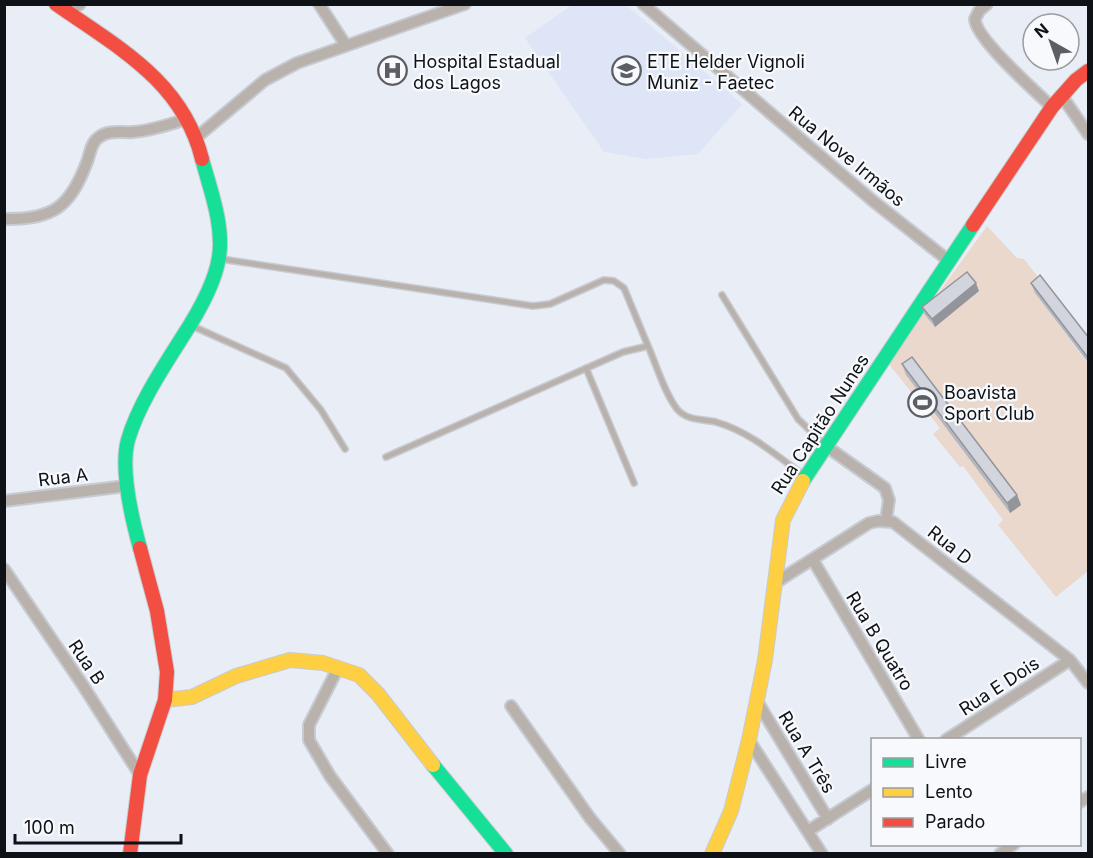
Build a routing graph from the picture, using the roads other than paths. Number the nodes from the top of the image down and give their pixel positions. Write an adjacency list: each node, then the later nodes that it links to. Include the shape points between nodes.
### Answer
1 (80, 4): 6 (street)
2 (319, 4): 7 (street)
3 (465, 4): 7 (street)
4 (643, 4): 16 (street, Rua Nove Irmãos)
5 (987, 4): 10 (street, via 975,18 978,30)
6 (62, 8): 11 (street, via 160,81)
7 (345, 44): 13 (street, via 265,80)
8 (1089, 71): 9 (street, Rua Capitão Nunes)
9 (1062, 96): 10 (street, Rua Capitão Nunes); 12 (street)
10 (1052, 107): 16 (street, Rua Capitão Nunes)
11 (187, 119): 13 (street); 14 (street, via 100,136 93,142 76,187 56,210 36,218)
12 (1089, 134)
13 (197, 137): 15 (street, via 216,214)
14 (4, 219)
15 (219, 259): 18 (street); 19 (lane, via 533,306 550,304 604,280 614,281 624,288)
16 (949, 261): 21 (street, Rua Capitão Nunes)
17 (723, 295): 21 (lane, via 798,419)
18 (190, 325): 22 (lane, via 286,368 321,410); 26 (street, via 134,424 127,442)
19 (648, 346): 20 (lane, via 622,352); 24 (lane, via 678,411 751,436)
20 (586, 368): 23 (lane); 25 (lane)
21 (826, 446): 24 (street, Rua Capitão Nunes); 28 (street, via 885,488 889,500)
22 (345, 449)
23 (386, 457)
24 (805, 476): 31 (street, Rua Capitão Nunes, via 783,520)
25 (634, 483)
26 (126, 486): 27 (street, Rua A); 35 (street, via 157,611 167,672)
27 (4, 501)
28 (886, 520): 29 (street, via 869,523); 32 (street, Rua D)
29 (813, 561): 31 (street); 38 (street, Rua B Quatro)
30 (4, 569): 41 (street, Rua B)
31 (776, 583): 36 (street, Rua Capitão Nunes)
32 (1070, 660): 34 (street, Rua D); 39 (street, Rua E Dois)
33 (338, 668): 35 (street, via 290,660 236,676 192,697); 46 (street, via 309,725 309,740 330,776); 47 (street, via 368,682)
34 (1089, 683)
35 (165, 700): 41 (street)
36 (757, 701): 40 (street, Rua Capitão Nunes); 43 (street, Rua A Três)
37 (511, 706): 48 (street)
38 (918, 738)
39 (949, 738)
40 (749, 740): 44 (street); 49 (street, Rua Capitão Nunes, via 731,811)
41 (140, 775): 45 (street)
42 (871, 791): 43 (street)
43 (828, 819): 44 (street)
44 (808, 831): 50 (street)
45 (130, 854)
46 (388, 854)
47 (506, 854)
48 (620, 854)
49 (712, 854)
50 (822, 854)

